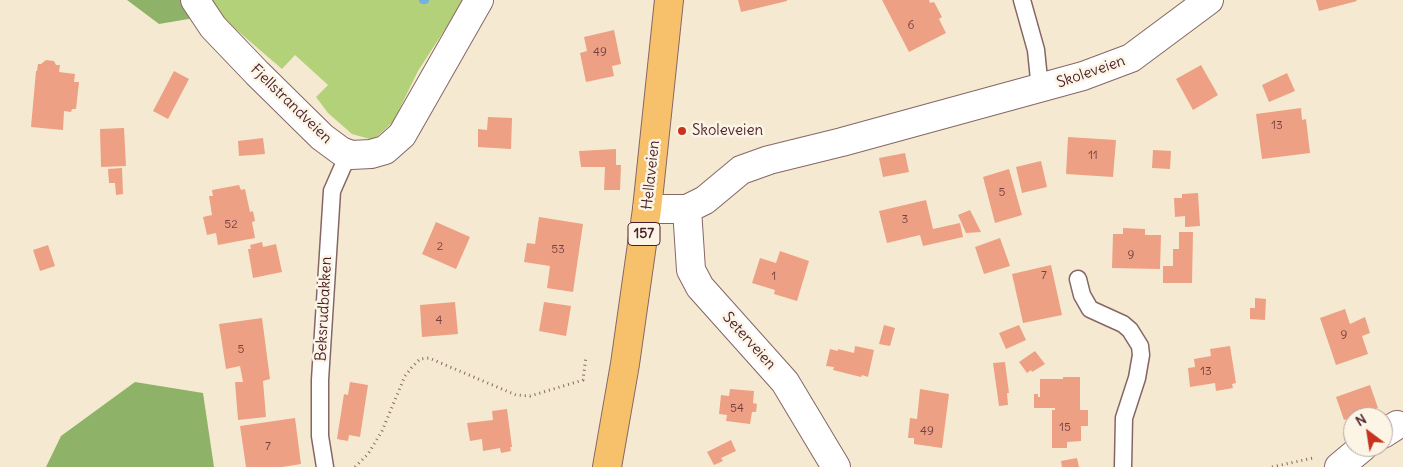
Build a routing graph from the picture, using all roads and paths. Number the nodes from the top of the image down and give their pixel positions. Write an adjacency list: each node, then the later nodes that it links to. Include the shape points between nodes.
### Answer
1 (195, 0): 7 (street, Fjellstrandveien, via 213,27 322,137)
2 (479, 0): 7 (street, via 402,135 385,150)
3 (669, 0): 8 (main road, Hellaveien / 157)
4 (1022, 0): 6 (lane, via 1036,50)
5 (1209, 0): 6 (street, Skoleveien, via 1131,58)
6 (1040, 89): 9 (street, Skoleveien, via 769,160 741,170 705,200)
7 (351, 155): 13 (lane, Beksrudbakken, via 332,191 320,380 320,436)
8 (647, 209): 9 (street); 15 (main road, Hellaveien / 157)
9 (688, 209): 16 (street, Seterveien, via 691,270 700,287 785,382)
10 (1078, 279): 17 (lane, via 1090,309 1123,324 1140,346 1137,378 1124,418)
11 (586, 356): 14 (path, via 583,380 530,396 516,395 429,358 420,359 405,376 382,431 368,454)
12 (1351, 457): 18 (street)
13 (325, 467)
14 (355, 467)
15 (607, 467)
16 (836, 467)
17 (1123, 467)
18 (1339, 467)

